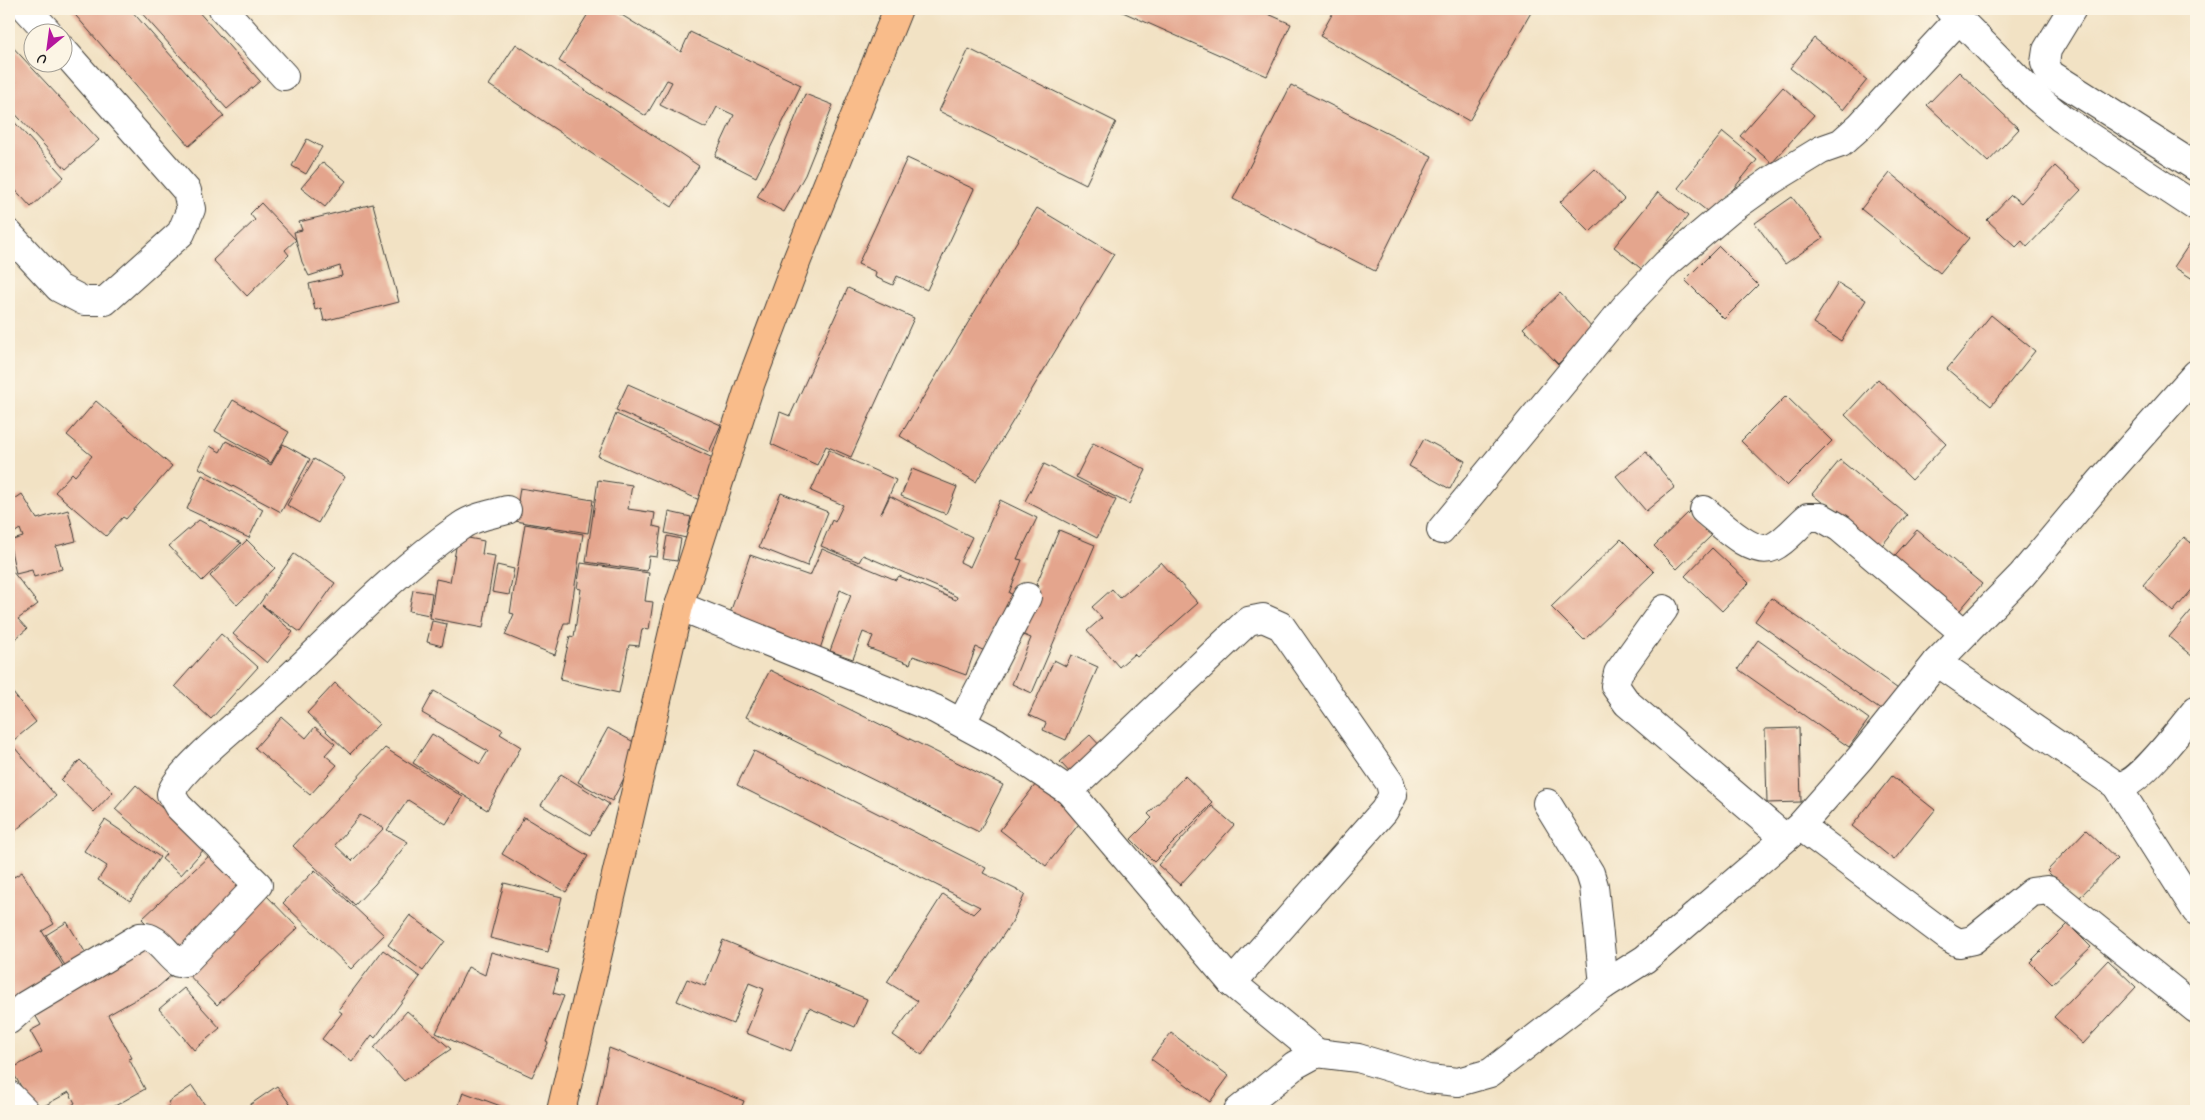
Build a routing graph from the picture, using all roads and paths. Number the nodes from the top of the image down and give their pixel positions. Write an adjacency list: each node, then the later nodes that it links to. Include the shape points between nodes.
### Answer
1 (27, 9): 6 (street)
2 (223, 9): 8 (street)
3 (898, 9): 17 (main road, via 797,260 752,382)
4 (2072, 9): 9 (street, via 2047,50 2046,63 2050,74)
5 (1954, 14): 10 (street, via 2061,118); 15 (street, via 1860,126 1841,143 1821,150 1772,180 1730,210 1666,264 1626,306)
6 (39, 22)
7 (72, 60): 11 (street, via 187,191 191,209 181,233 105,301 84,302 59,288)
8 (284, 76)
9 (2196, 167)
10 (2196, 207)
11 (9, 234)
12 (2196, 374): 19 (street, via 2022,575)
13 (507, 510): 31 (street, via 463,524 408,564 172,786 171,794 178,806 258,885 185,962 178,963 153,939 140,937 26,1005)
14 (1704, 510): 19 (street, via 1749,545 1762,550 1772,548 1808,517 1821,517 1857,541)
15 (1441, 530)
16 (1027, 597): 22 (street)
17 (679, 606): 22 (street); 35 (main road)
18 (1664, 609): 26 (street, via 1618,673 1615,686 1627,703)
19 (1964, 633): 20 (street)
20 (1937, 662): 23 (street); 26 (street, via 1860,758)
21 (2196, 710): 23 (street, via 2133,780)
22 (962, 722): 24 (street)
23 (2116, 785): 27 (street)
24 (1069, 791): 28 (street); 28 (street, via 1248,621 1263,618 1280,626 1390,783 1393,795 1384,810)
25 (1547, 804): 29 (street, via 1590,872)
26 (1793, 832): 29 (street, via 1674,936); 30 (street, via 1959,943 1973,940 2032,892 2048,890)
27 (2196, 911)
28 (1232, 983): 32 (street)
29 (1604, 985): 32 (street, via 1490,1073 1473,1079 1458,1082 1428,1080 1358,1058)
30 (2196, 1009)
31 (9, 1020)
32 (1317, 1053): 36 (street, via 1295,1065)
33 (9, 1096): 34 (street)
34 (25, 1111)
35 (561, 1111)
36 (1238, 1111)

